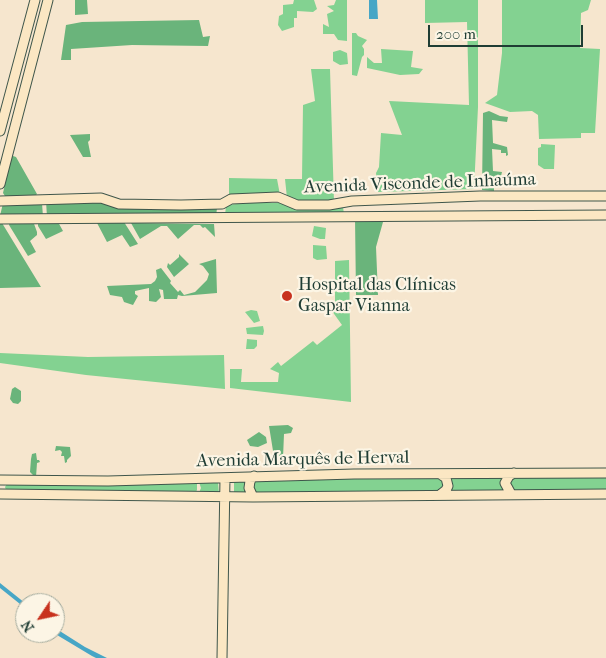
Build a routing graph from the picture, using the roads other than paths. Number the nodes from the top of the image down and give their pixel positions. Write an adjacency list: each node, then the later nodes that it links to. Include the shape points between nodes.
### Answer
1 (35, 0): 3 (main road)
2 (48, 0): 4 (main road)
3 (0, 130)
4 (0, 184)
5 (606, 196): 6 (main road, Avenida Visconde de Inhaúma, via 470,196 352,201 329,206 297,205 278,197 231,198 222,204 181,205 119,204 101,198)
6 (0, 201)
7 (606, 215): 8 (main road, Avenida Visconde de Inhaúma)
8 (0, 219)
9 (514, 473): 10 (main road, Avenida Marquês de Herval); 11 (main road, Avenida Marquês de Herval); 18 (main road, via 506,483)
10 (606, 473)
11 (440, 474): 12 (main road, Avenida Marquês de Herval); 17 (main road, via 446,478 448,486)
12 (254, 476): 13 (main road, Avenida Marquês de Herval); 22 (main road, via 249,488)
13 (225, 478): 14 (main road, Avenida Marquês de Herval); 21 (main road)
14 (198, 479): 15 (main road, Avenida Marquês de Herval); 20 (main road, via 199,488)
15 (3, 480): 16 (main road)
16 (4, 494): 20 (main road, Avenida Marquês de Herval)
17 (442, 494): 18 (main road, Avenida Marquês de Herval); 22 (main road, Avenida Marquês de Herval)
18 (511, 494): 19 (main road, Avenida Marquês de Herval)
19 (606, 494)
20 (194, 496): 21 (main road, Avenida Marquês de Herval)
21 (225, 496): 22 (main road, Avenida Marquês de Herval); 23 (main road)
22 (253, 496)
23 (222, 658)

